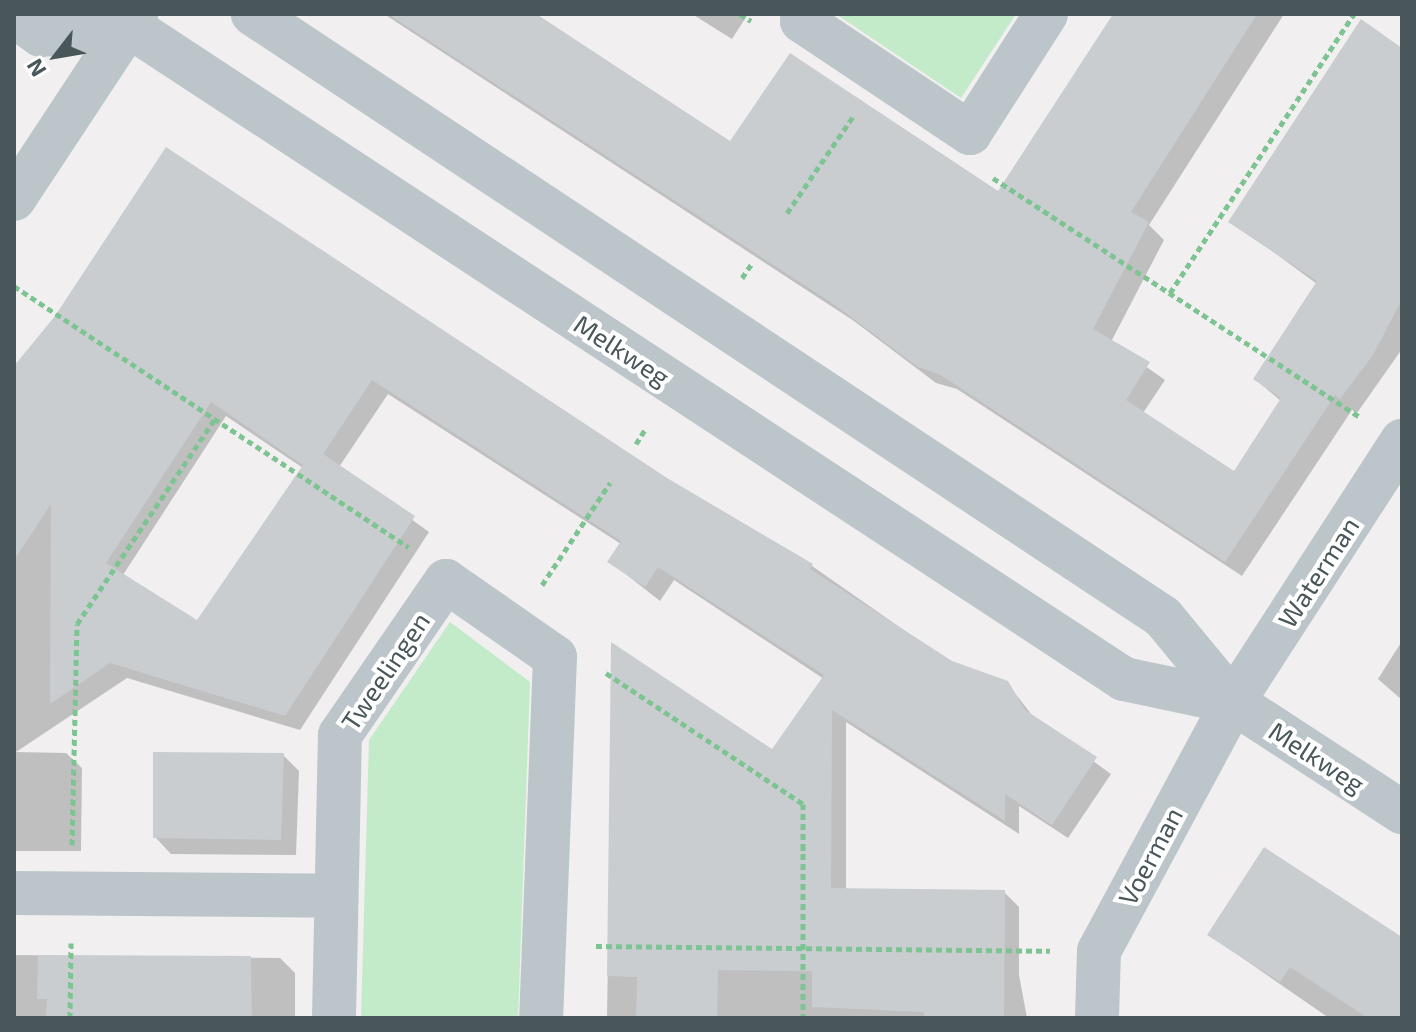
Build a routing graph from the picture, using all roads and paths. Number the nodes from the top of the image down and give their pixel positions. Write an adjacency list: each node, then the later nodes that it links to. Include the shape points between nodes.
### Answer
1 (253, 14): 19 (street, Melkweg, via 1163,617)
2 (806, 14): 7 (street, via 802,21)
3 (1046, 14): 8 (street)
4 (1354, 14): 12 (path)
5 (14, 16): 6 (street, via 41,35)
6 (132, 20): 9 (street); 19 (street, Melkweg, via 1124,679)
7 (881, 76): 8 (street); 10 (path)
8 (970, 133): 12 (path, via 980,169)
9 (14, 199)
10 (787, 213)
11 (14, 286): 13 (path)
12 (1170, 293): 14 (path)
13 (214, 420): 16 (path, via 442,568); 22 (path, via 77,624)
14 (1401, 442): 19 (street, Waterman)
15 (610, 483): 17 (path)
16 (446, 581): 17 (street); 23 (street, Tweelingen, via 340,735)
17 (513, 629): 18 (street)
18 (555, 657): 24 (street); 25 (path, via 566,646 803,804)
19 (1233, 702): 20 (street, Melkweg); 26 (street, Voerman)
20 (1402, 812)
21 (14, 893): 22 (street)
22 (71, 894): 23 (street); 27 (path)
23 (334, 896): 28 (street, Tweelingen)
24 (544, 945): 25 (path); 29 (street)
25 (803, 950): 26 (path); 30 (path)
26 (1099, 951): 31 (street, Voerman)
27 (70, 1018)
28 (334, 1018)
29 (541, 1018)
30 (803, 1018)
31 (1097, 1018)

